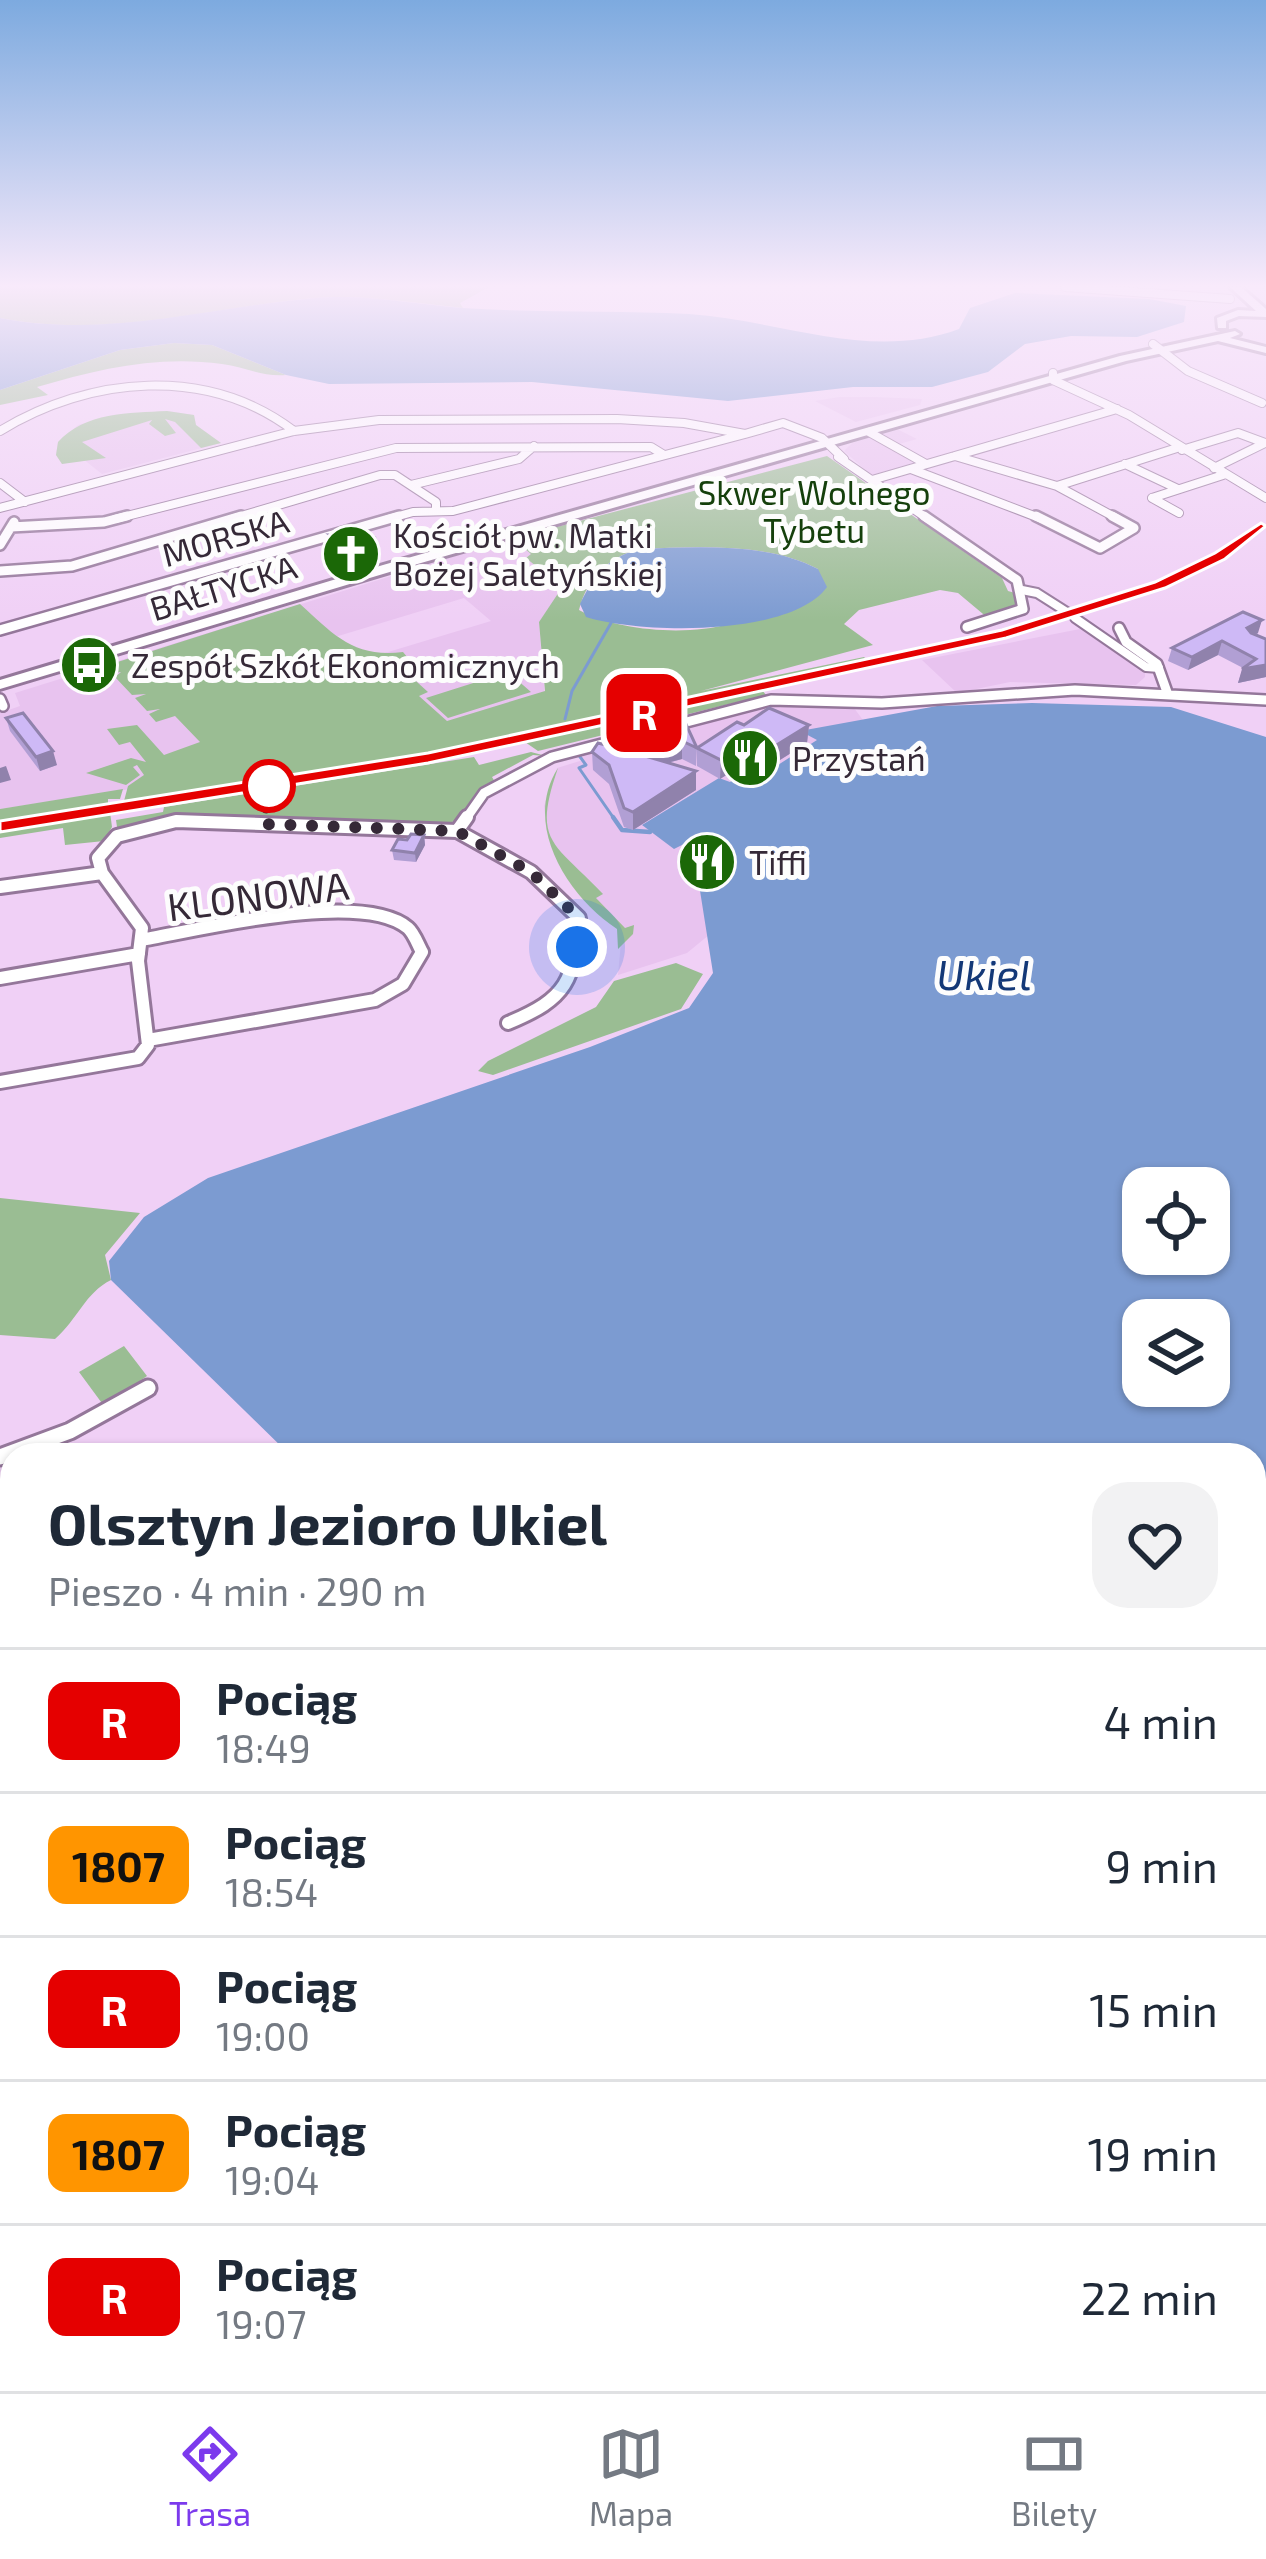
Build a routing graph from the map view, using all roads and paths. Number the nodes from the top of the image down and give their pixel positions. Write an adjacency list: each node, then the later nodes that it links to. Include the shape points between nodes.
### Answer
1 (69, 399): 9 (street)
2 (244, 399): 10 (street)
3 (969, 399): 13 (main road, BAŁTYCKA)
4 (979, 399): 11 (main road, BAŁTYCKA)
5 (1097, 399): 8 (street)
6 (1252, 399): 7 (street)
7 (1262, 403)
8 (1117, 409): 15 (street); 17 (street)
9 (0, 430)
10 (294, 431): 12 (street, via 509,418 684,423); 28 (street)
11 (869, 432): 13 (main road, BAŁTYCKA); 18 (street)
12 (745, 434): 13 (street, via 784,423); 16 (street, MORSKA)
13 (816, 440): 22 (street); 40 (main road, BAŁTYCKA); 41 (main road, BAŁTYCKA)
14 (534, 446): 16 (street, via 651,446); 24 (street, via 519,459); 32 (street, via 387,449 104,522)
15 (1179, 449): 19 (street); 21 (street); 21 (street, via 1238,433 1265,443)
16 (664, 455): 30 (street, MORSKA)
17 (955, 456): 18 (street); 25 (street)
18 (926, 464): 20 (street)
19 (1126, 464): 25 (street); 26 (street)
20 (911, 470): 22 (street); 25 (street, via 1024,508 1100,548 1133,528)
21 (1218, 471): 26 (street); 27 (street)
22 (872, 480): 35 (street, via 1010,573)
23 (0, 483): 28 (street)
24 (411, 485): 30 (street); 34 (street, via 380,475 73,566)
25 (1057, 486)
26 (1178, 489): 31 (street, via 1152,498)
27 (1266, 498)
28 (25, 502): 29 (street); 32 (street)
29 (0, 508)
30 (436, 510): 38 (street, MORSKA)
31 (1179, 512)
32 (11, 527): 33 (street)
33 (0, 545)
34 (0, 572)
35 (1022, 590): 36 (street, via 1019,611); 39 (street, via 1037,592 1146,667)
36 (967, 627)
37 (1119, 628): 39 (street)
38 (0, 631)
39 (1160, 668): 42 (street)
40 (0, 675)
41 (0, 685)
42 (1166, 692): 43 (street); 44 (street, via 766,701 552,757 484,793)
43 (1266, 700)
44 (457, 831): 45 (street, via 166,822 112,839 98,858); 49 (street, via 531,872 579,918 574,976 563,993)
45 (102, 873): 46 (street); 47 (street, via 142,928)
46 (0, 887)
47 (140, 947): 48 (street); 50 (street); 50 (street, KLONOWA, via 364,910 405,922 422,952 403,984 375,1000)
48 (0, 978)
49 (508, 1023)
50 (148, 1040): 51 (street, via 138,1058)
51 (0, 1082)
52 (148, 1388): 53 (street)
53 (36, 1443)

